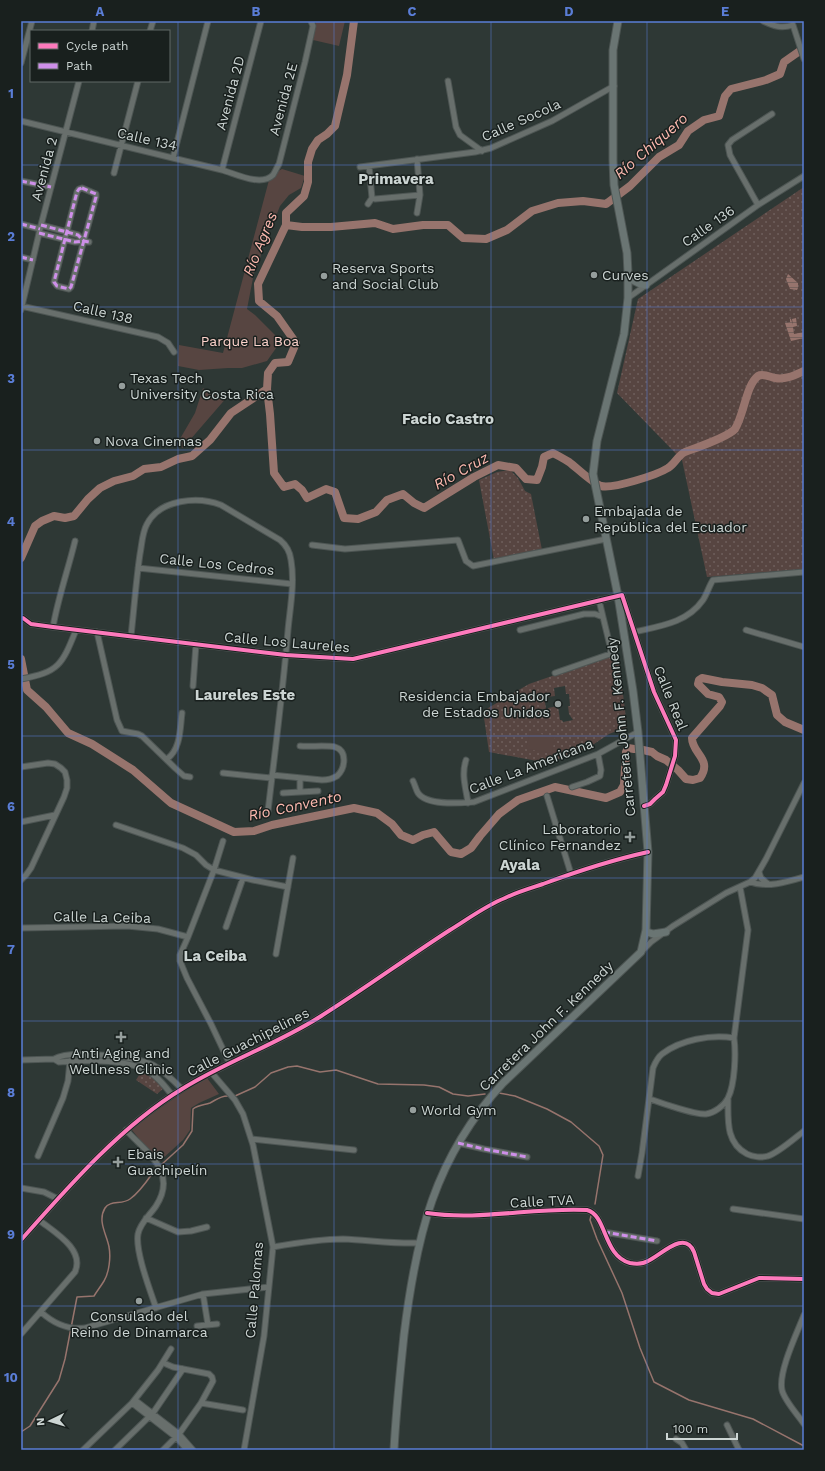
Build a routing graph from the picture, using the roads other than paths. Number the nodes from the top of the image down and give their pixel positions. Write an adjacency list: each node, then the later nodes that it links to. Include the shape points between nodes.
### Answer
1 (32, 21): 9 (street)
2 (208, 21): 19 (street)
3 (261, 21): 23 (street, Avenida 2D)
4 (311, 21): 26 (street, Avenida 2E, via 313,26 305,62 279,164)
5 (618, 21): 13 (main road, Carretera John F. Kennedy, via 613,50)
6 (763, 21): 7 (street, via 776,27 786,27)
7 (794, 23): 8 (street)
8 (803, 56)
9 (21, 63)
10 (448, 81): 18 (street, via 456,127 460,135)
11 (79, 82): 16 (street, Avenida 2)
12 (138, 82): 17 (street)
13 (614, 86): 18 (street, Calle Socola, via 552,121); 41 (main road, Carretera John F. Kennedy, via 614,184)
14 (772, 114): 32 (street, via 728,145 730,155)
15 (21, 121): 16 (street, Calle 134)
16 (66, 132): 17 (street, Calle 134); 28 (street, Avenida 2)
17 (122, 146): 19 (street, Calle 134); 24 (street)
18 (482, 151): 20 (street, Calle Socola)
19 (173, 158): 23 (street, Calle 134)
20 (417, 159): 21 (street, Calle Socola); 29 (street)
21 (369, 166): 22 (street, Calle Socola); 30 (street)
22 (360, 167)
23 (222, 170): 26 (street, Calle 134, via 254,180)
24 (114, 173)
25 (804, 176): 32 (street, Calle 136)
26 (267, 179)
27 (21, 181): 28 (street)
28 (51, 187): 35 (street, Avenida 2)
29 (420, 195): 30 (street); 33 (street)
30 (372, 198): 31 (street)
31 (368, 204)
32 (758, 205): 42 (street, Calle 136)
33 (417, 213)
34 (21, 224): 35 (street)
35 (40, 229): 36 (street); 37 (street); 40 (street, Avenida 2)
36 (67, 232): 37 (street); 38 (street, via 78,235); 38 (street, via 76,192 82,188 94,192 96,197)
37 (65, 239): 38 (street); 38 (street, via 54,282 57,286 69,289)
38 (86, 242)
39 (21, 257): 40 (street)
40 (33, 260): 44 (street, Avenida 2)
41 (628, 273): 42 (main road, via 637,283); 43 (main road, Carretera John F. Kennedy)
42 (646, 285): 43 (street, Calle 136)
43 (628, 298): 46 (main road, Carretera John F. Kennedy, via 624,334 596,441 594,485)
44 (21, 307): 45 (street, Calle 138, via 158,337 168,343)
45 (174, 352)
46 (606, 539): 48 (street, via 473,566 466,561 458,540 345,549); 52 (main road, Carretera John F. Kennedy)
47 (75, 541): 56 (street)
48 (312, 545)
49 (138, 568): 51 (street, Calle Los Cedros); 51 (street, via 145,529 152,517 160,510 177,503 204,500 221,505 282,541 291,558); 62 (street)
50 (804, 572): 61 (street, via 713,580 703,600 686,617)
51 (292, 584): 65 (street)
52 (618, 596): 53 (street, Calle Los Laureles); 61 (street, Calle Real, via 623,597); 70 (main road, Carretera John F. Kennedy)
53 (599, 600): 54 (street); 65 (street, Calle Los Laureles, via 352,659)
54 (603, 617): 58 (street, via 584,614); 66 (street, via 610,654)
55 (23, 618): 56 (street, Calle Los Laureles, via 31,624)
56 (53, 627): 57 (street, Calle Los Laureles)
57 (76, 630): 60 (street, Calle Los Laureles); 67 (street, via 60,664 46,673)
58 (520, 630)
59 (746, 630): 64 (street)
60 (98, 632): 62 (street, Calle Los Laureles); 73 (street, via 118,726 122,731 142,736)
61 (634, 632): 88 (street, Calle Real, via 654,692 676,740 663,792)
62 (131, 636): 63 (street, Calle Los Laureles)
63 (196, 644): 65 (street, Calle Los Laureles); 68 (street)
64 (804, 647)
65 (286, 655): 77 (street)
66 (555, 673)
67 (21, 679)
68 (193, 686)
69 (182, 713): 73 (street, via 178,743 175,751)
70 (638, 732): 72 (street, Calle La Americana); 88 (main road, Carretera John F. Kennedy)
71 (300, 746): 79 (street, via 334,747 340,750 344,763 342,771 329,779)
72 (598, 754): 82 (street, via 600,776); 87 (street, Calle La Americana)
73 (167, 759): 78 (street, via 180,773)
74 (466, 760): 87 (street, via 463,768)
75 (21, 766): 90 (street, via 48,763 55,764 65,772 67,788)
76 (223, 773): 77 (street)
77 (272, 776): 79 (street); 89 (street)
78 (190, 777)
79 (300, 778): 84 (street)
80 (413, 781): 87 (street, Calle La Americana, via 418,794 424,798 439,802)
81 (804, 783): 97 (street)
82 (572, 787)
83 (318, 791): 84 (street)
84 (300, 792): 85 (street)
85 (283, 793)
86 (547, 796): 98 (street)
87 (468, 803)
88 (644, 806): 94 (main road, Carretera John F. Kennedy)
89 (268, 811)
90 (55, 815): 91 (street); 101 (street, via 31,868)
91 (21, 822)
92 (116, 825): 96 (street, via 183,848)
93 (223, 842): 96 (street)
94 (648, 852): 98 (street); 108 (main road, Carretera John F. Kennedy)
95 (293, 858): 104 (street)
96 (214, 870): 100 (street); 110 (street)
97 (759, 872): 102 (street); 103 (street, via 760,878)
98 (571, 874): 117 (street, Calle Guachipelines, via 505,898 479,912 316,1019)
99 (804, 877): 103 (street)
100 (243, 878): 104 (street); 106 (street)
101 (21, 880)
102 (750, 882): 103 (street); 105 (street)
103 (769, 884)
104 (288, 887): 112 (street)
105 (740, 887): 109 (street); 113 (street, via 748,930)
106 (226, 927)
107 (21, 928): 110 (street, Calle La Ceiba, via 127,926 158,929)
108 (646, 930): 109 (main road, via 653,934); 111 (main road, Carretera John F. Kennedy)
109 (666, 932): 111 (street)
110 (188, 937): 117 (street, via 180,961)
111 (641, 952): 126 (main road, Carretera John F. Kennedy, via 503,1083 485,1103)
112 (276, 954)
113 (734, 1038): 121 (street, via 701,1037 661,1055 653,1068); 122 (street, via 733,1076)
114 (54, 1059): 115 (street); 116 (street, via 59,1062); 119 (street, via 58,1056 102,1055 134,1059 153,1065)
115 (21, 1060)
116 (70, 1061): 120 (street, via 132,1065 148,1071 160,1080); 128 (street, via 63,1098)
117 (229, 1062): 118 (street, Calle Guachipelines)
118 (211, 1072): 119 (street, Calle Guachipelines); 125 (street, Calle Palomas, via 235,1100)
119 (182, 1089): 120 (street, Calle Guachipelines)
120 (172, 1095): 123 (street, Calle Guachipelines)
121 (650, 1099): 122 (street, via 705,1114 715,1111); 130 (street)
122 (728, 1100): 124 (street, via 731,1139 741,1151 749,1155 761,1157 773,1154)
123 (126, 1130): 132 (street, Calle Guachipelines); 135 (street, via 158,1164 163,1173 159,1201)
124 (804, 1131)
125 (252, 1139): 127 (street); 143 (street, Calle Palomas)
126 (458, 1143): 129 (street); 134 (main road, Carretera John F. Kennedy)
127 (354, 1150)
128 (38, 1156)
129 (527, 1157)
130 (638, 1176)
131 (21, 1188): 132 (street, via 44,1192)
132 (58, 1199): 137 (street, Calle Guachipelines)
133 (733, 1209): 136 (street)
134 (427, 1213): 139 (street, Calle TVA, via 466,1216 588,1210 596,1215); 142 (main road, Carretera John F. Kennedy)
135 (146, 1218): 138 (street, via 178,1232); 147 (street, via 141,1226 138,1243)
136 (804, 1219)
137 (39, 1220): 140 (street, Calle Guachipelines); 148 (street, via 73,1249 77,1265 75,1272)
138 (207, 1227)
139 (604, 1232): 141 (street); 144 (street, Calle TVA, via 614,1253 630,1263 641,1264 671,1246 681,1242 688,1243 694,1252 706,1289 712,1293 719,1294 759,1278)
140 (21, 1240)
141 (657, 1241)
142 (419, 1243): 143 (street, via 342,1239); 171 (main road, Carretera John F. Kennedy, via 411,1283 398,1389)
143 (272, 1247): 145 (street, Calle Palomas)
144 (804, 1279)
145 (269, 1286): 146 (street); 170 (street, Calle Palomas, via 264,1336)
146 (203, 1294): 147 (street); 151 (street)
147 (156, 1308): 148 (street, via 85,1328 72,1328 55,1322)
148 (41, 1312): 153 (street)
149 (804, 1315): 161 (street, via 783,1371 781,1384 784,1395)
150 (217, 1324): 151 (street)
151 (208, 1325): 152 (street)
152 (197, 1326)
153 (21, 1334)
154 (171, 1349): 157 (street)
155 (166, 1364): 156 (street)
156 (183, 1369): 158 (street, via 210,1374 213,1379); 160 (street)
157 (134, 1402): 160 (street); 165 (street)
158 (201, 1403): 159 (street); 163 (street)
159 (243, 1410)
160 (151, 1415): 163 (street); 166 (street)
161 (804, 1424)
162 (727, 1425): 173 (street)
163 (178, 1436): 167 (street); 168 (street); 169 (street)
164 (676, 1439): 172 (street)
165 (83, 1450)
166 (115, 1450)
167 (163, 1450)
168 (187, 1450)
169 (192, 1450)
170 (244, 1450)
171 (394, 1450)
172 (686, 1450)
173 (739, 1450)

